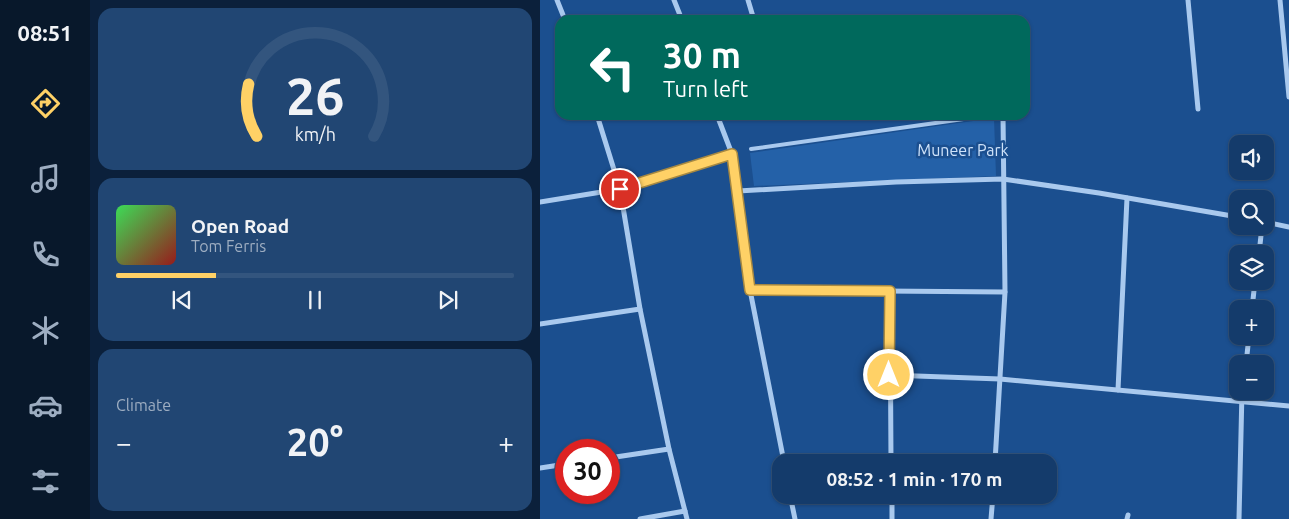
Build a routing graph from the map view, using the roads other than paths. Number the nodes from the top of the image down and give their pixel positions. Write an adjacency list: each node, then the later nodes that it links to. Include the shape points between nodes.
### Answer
1 (558, 0): 6 (street)
2 (674, 0): 7 (street)
3 (748, 0): 8 (street)
4 (1188, 0): 10 (street)
5 (1280, 0): 9 (street)
6 (563, 15)
7 (680, 15)
8 (752, 15)
9 (1289, 97)
10 (1198, 109)
11 (599, 120): 18 (street)
12 (719, 120): 16 (street)
13 (957, 120): 15 (lane)
14 (1003, 120): 17 (street)
15 (751, 149)
16 (732, 154): 18 (street); 19 (street)
17 (1003, 179): 19 (street); 20 (street); 27 (street)
18 (620, 189): 21 (street); 28 (street)
19 (738, 191): 25 (street)
20 (1127, 198): 22 (street); 32 (street)
21 (540, 202)
22 (1229, 215)
23 (1274, 224): 24 (street)
24 (1289, 227)
25 (750, 290): 26 (street); 37 (street)
26 (890, 291): 27 (street); 30 (street)
27 (1005, 292): 31 (street)
28 (640, 309): 29 (street); 36 (street)
29 (540, 324)
30 (889, 375): 31 (street); 38 (street)
31 (1000, 379): 32 (street); 39 (street)
32 (1118, 390): 33 (street)
33 (1229, 399)
34 (1241, 400): 35 (street); 52 (street)
35 (1289, 406)
36 (669, 449): 40 (street); 46 (street)
37 (782, 454)
38 (891, 454)
39 (995, 454)
40 (620, 456)
41 (555, 466): 42 (street)
42 (540, 468)
43 (792, 504): 49 (street)
44 (892, 504): 50 (street)
45 (992, 504): 51 (street)
46 (685, 511): 47 (street); 48 (street)
47 (640, 519)
48 (687, 519)
49 (794, 519)
50 (892, 519)
51 (991, 519)
52 (1240, 519)

